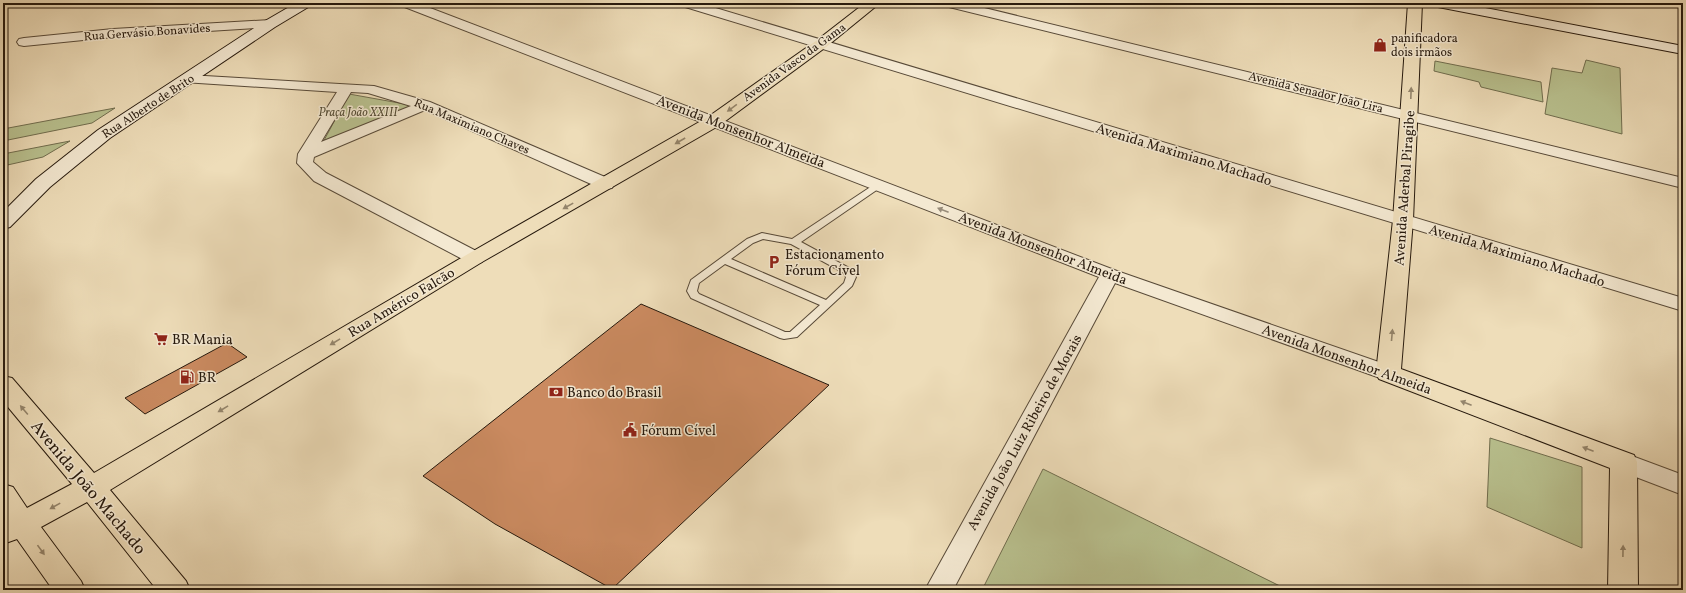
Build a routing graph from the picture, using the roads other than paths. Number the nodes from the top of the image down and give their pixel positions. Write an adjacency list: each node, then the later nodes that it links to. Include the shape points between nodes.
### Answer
1 (304, 3): 9 (main road, Rua Alberto de Brito)
2 (406, 3): 18 (street, Avenida Monsenhor Almeida)
3 (686, 3): 11 (street, Avenida Maximiano Machado)
4 (873, 3): 11 (main road, Avenida Vasco da Gama)
5 (949, 3): 17 (street, Avenida Senador João Lira)
6 (1415, 3): 17 (main road, Avenida Aderbal Piragibe, one-way to 6)
7 (1438, 3): 13 (main road)
8 (1462, 3): 12 (main road)
9 (270, 24): 10 (street, Rua Gervásio Bonavides, via 112,33); 14 (main road, Rua Alberto de Brito)
10 (24, 42)
11 (821, 44): 18 (main road, Avenida Vasco da Gama, one-way to 18); 23 (street, Avenida Maximiano Machado)
12 (1683, 45)
13 (1683, 50)
14 (188, 80): 15 (street, Rua Maximiano Chaves); 24 (main road, Rua Alberto de Brito, via 104,134 43,183)
15 (346, 88): 16 (street, Rua Maximiano Chaves, via 369,89); 19 (street)
16 (425, 105): 19 (street); 21 (street, Rua Maximiano Chaves)
17 (1410, 115): 20 (street, Avenida Senador João Lira); 23 (main road, Avenida Aderbal Piragibe)
18 (714, 121): 21 (main road, Rua Américo Falcão, one-way to 21); 22 (street, Avenida Monsenhor Almeida)
19 (306, 154): 26 (street, via 305,163 320,177)
20 (1683, 183)
21 (606, 184): 26 (main road, Rua Américo Falcão, one-way to 26)
22 (878, 184): 25 (lane); 28 (street, Avenida Monsenhor Almeida, one-way to 22)
23 (1403, 220): 30 (street, Avenida Maximiano Machado); 31 (main road, Avenida Aderbal Piragibe, one-way to 23)
24 (3, 223)
25 (794, 242): 27 (lane, via 762,236 750,241); 29 (lane, via 848,271 851,277 849,284)
26 (475, 258): 35 (main road, Rua Américo Falcão, one-way to 35)
27 (724, 260): 29 (lane); 29 (lane, via 694,282 692,291 695,296 784,336 793,335)
28 (1110, 275): 31 (street, Avenida Monsenhor Almeida); 40 (street, Avenida João Luiz Ribeiro de Morais)
29 (827, 304)
30 (1683, 305)
31 (1388, 374): 33 (main road, Avenida Monsenhor Almeida, one-way to 31)
32 (3, 384): 35 (main road, Avenida João Machado, one-way to 32)
33 (1624, 462): 34 (street, Avenida Monsenhor Almeida); 41 (main road, one-way to 33)
34 (1683, 485)
35 (90, 487): 37 (main road, Rua Américo Falcão, one-way to 37); 39 (main road, Avenida João Machado)
36 (3, 495): 37 (main road)
37 (12, 528): 38 (main road, one-way to 38)
38 (70, 590)
39 (175, 590)
40 (939, 590)
41 (1623, 590)

